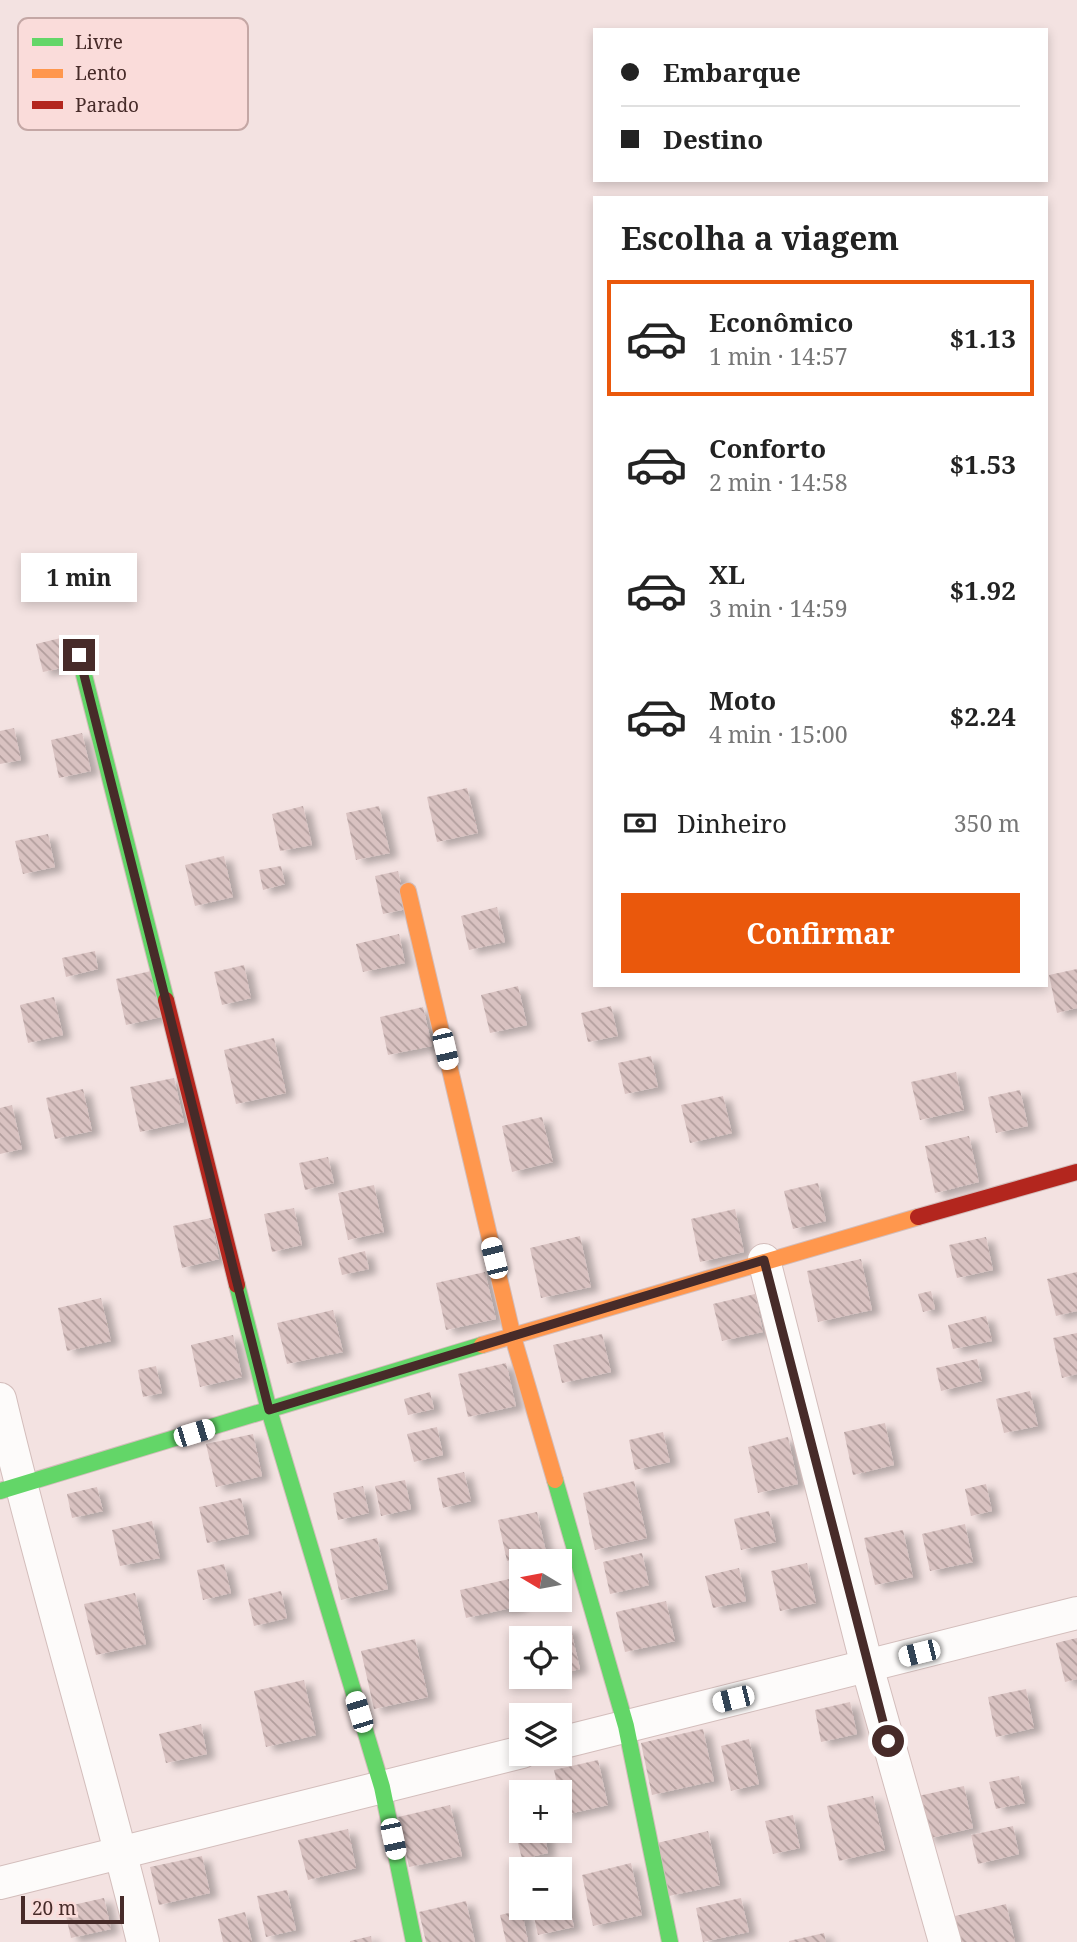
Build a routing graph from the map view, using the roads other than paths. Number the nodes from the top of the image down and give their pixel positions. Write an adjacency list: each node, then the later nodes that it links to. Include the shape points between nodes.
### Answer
1 (79, 655): 7 (street)
2 (408, 891): 5 (street)
3 (1077, 1172): 4 (street)
4 (764, 1260): 5 (street); 10 (street)
5 (513, 1336): 7 (street); 11 (street)
6 (0, 1399): 8 (street)
7 (269, 1410): 8 (street); 14 (street)
8 (10, 1489): 15 (street)
9 (1077, 1613): 10 (street)
10 (867, 1666): 11 (street); 20 (street)
11 (626, 1726): 12 (street); 19 (street)
12 (572, 1739)
13 (509, 1755): 14 (street)
14 (382, 1787): 15 (street); 18 (street)
15 (122, 1853): 16 (street); 17 (street)
16 (0, 1883)
17 (143, 1942)
18 (414, 1942)
19 (670, 1942)
20 (945, 1942)

